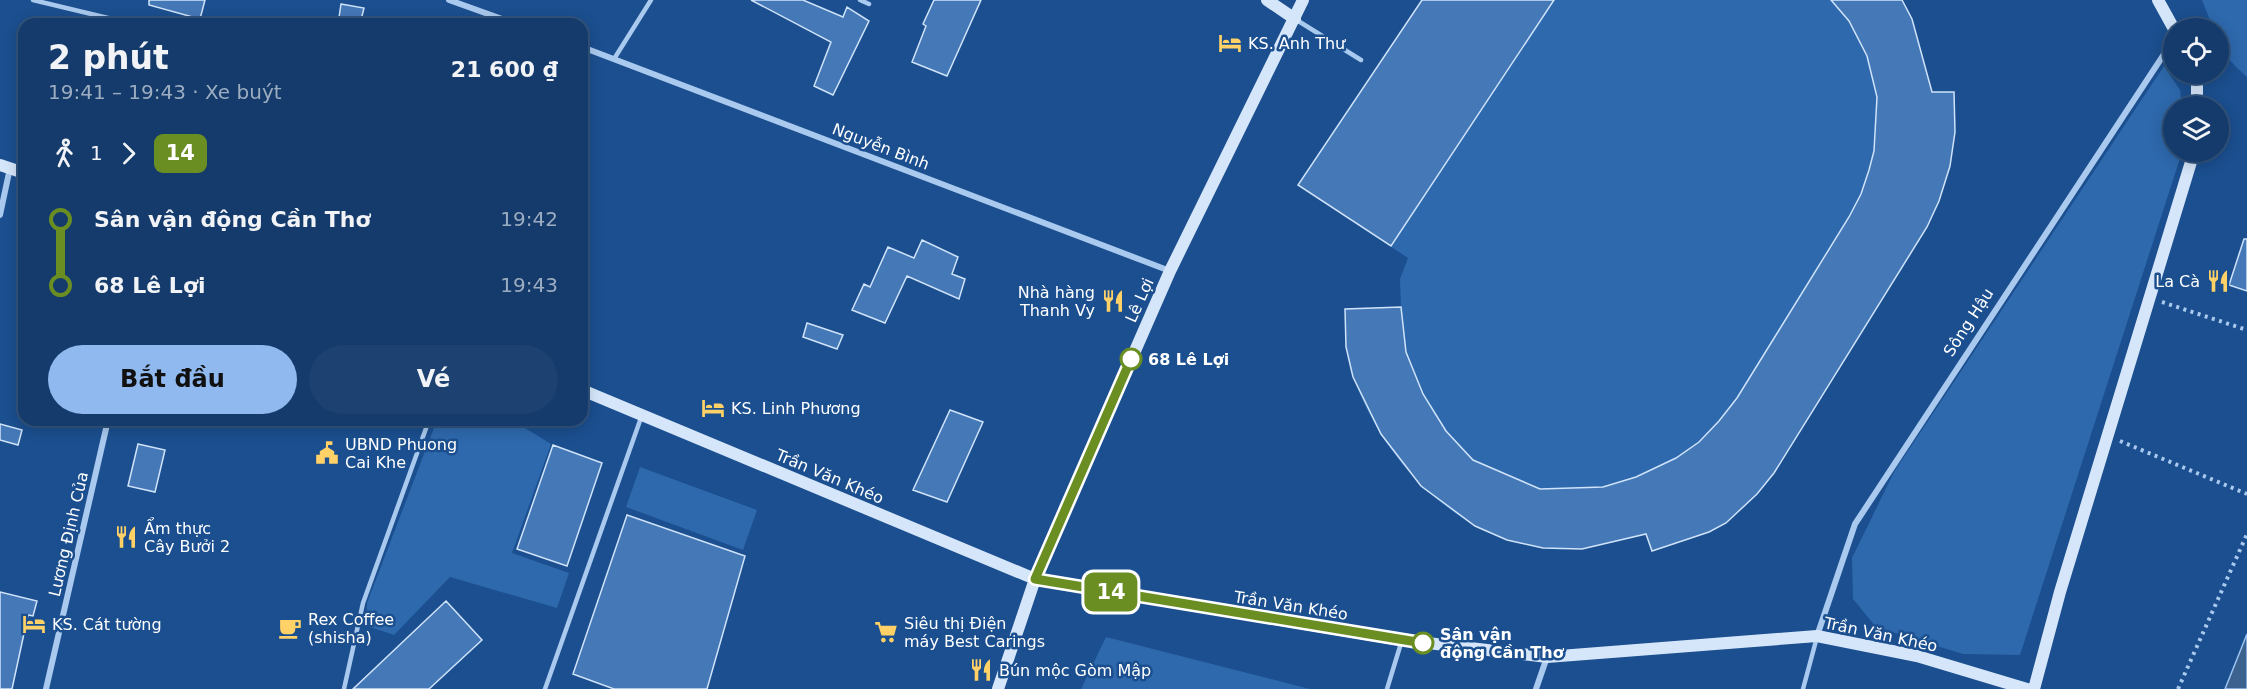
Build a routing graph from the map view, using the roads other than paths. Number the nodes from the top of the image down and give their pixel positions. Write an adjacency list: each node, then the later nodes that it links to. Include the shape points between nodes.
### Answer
1 (33, 0): 9 (lane)
2 (449, 0): 10 (street)
3 (651, 0): 15 (lane)
4 (860, 0): 8 (lane)
5 (1267, 0): 12 (street)
6 (1303, 0): 12 (street, Lê Lợi)
7 (2158, 0): 11 (street)
8 (868, 4)
9 (108, 18)
10 (499, 18)
11 (2168, 18)
12 (1295, 19): 16 (lane); 20 (street, Lê Lợi)
13 (588, 50): 15 (street, Nguyễn Bình)
14 (2163, 56): 26 (street, Sông Hậu, via 1855,524)
15 (614, 59): 20 (street, Nguyễn Bình)
16 (1361, 60)
17 (2191, 162): 37 (street)
18 (5, 167): 19 (street)
19 (0, 214)
20 (1170, 271): 25 (street, Lê Lợi)
21 (588, 392): 22 (street, Trần Văn Khéo)
22 (642, 415): 25 (street, Trần Văn Khéo); 31 (lane)
23 (107, 426): 29 (street, Lương Định Của)
24 (427, 426): 30 (lane, via 363,603)
25 (1035, 579): 27 (street, Trần Văn Khéo); 32 (street, Lê Lợi)
26 (1817, 636): 28 (street, Trần Văn Khéo); 35 (lane); 36 (street, Trần Văn Khéo, via 1917,656)
27 (1402, 640): 28 (street, Trần Văn Khéo); 33 (lane)
28 (1546, 657): 34 (street)
29 (46, 689)
30 (344, 689)
31 (545, 689)
32 (998, 689)
33 (1388, 689)
34 (1536, 689)
35 (1803, 689)
36 (2027, 689)
37 (2034, 689)

